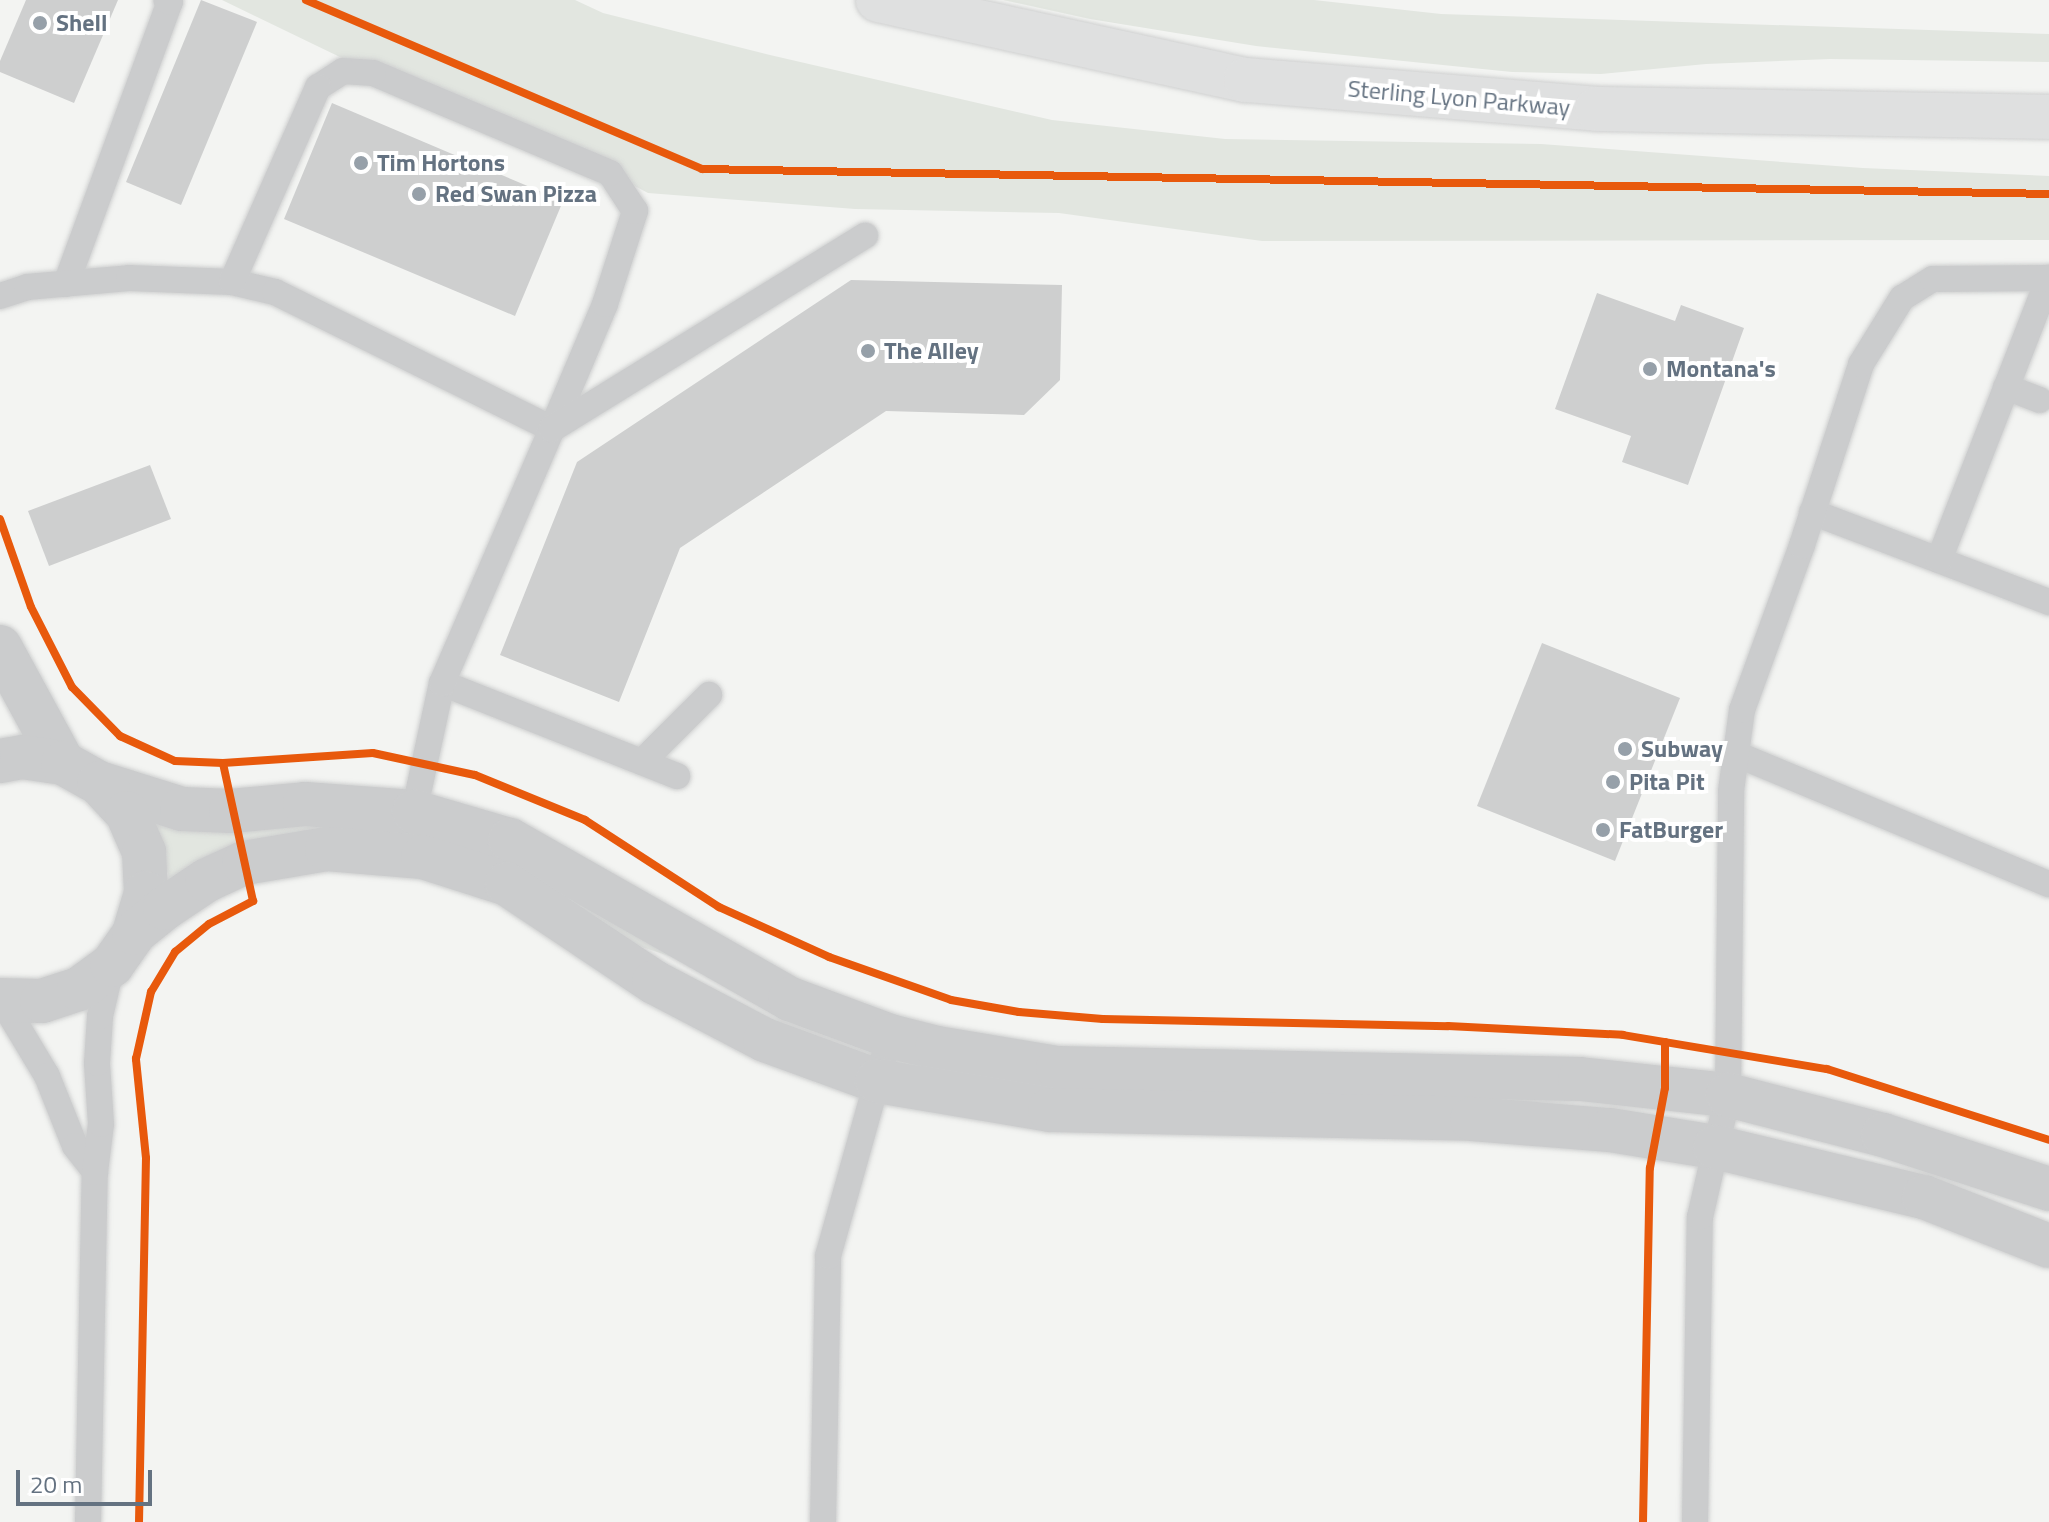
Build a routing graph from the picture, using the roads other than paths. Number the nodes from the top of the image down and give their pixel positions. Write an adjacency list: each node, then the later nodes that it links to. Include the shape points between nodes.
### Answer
1 (166, 0): 7 (lane, via 170,2)
2 (878, 0): 3 (main road, Sterling Lyon Parkway, via 1246,80 1597,109)
3 (2049, 117)
4 (865, 236): 11 (lane)
5 (2049, 278): 9 (lane); 12 (lane, via 1933,279 1902,298 1861,364)
6 (232, 282): 7 (lane, via 129,278); 11 (lane, via 275,292); 11 (lane, via 318,87 343,71 373,73 610,173 635,211 605,304)
7 (66, 284): 8 (lane, via 27,287)
8 (0, 296)
9 (2006, 387): 10 (lane); 13 (lane)
10 (2040, 400)
11 (552, 429): 16 (lane)
12 (1812, 512): 13 (lane); 18 (lane, via 1742,710)
13 (1939, 560): 14 (lane)
14 (2049, 602)
15 (0, 647): 21 (street)
16 (442, 683): 20 (lane); 23 (lane)
17 (709, 695): 20 (lane)
18 (1736, 754): 24 (lane); 29 (lane, via 1731,791)
19 (0, 761): 21 (street, via 22,757)
20 (642, 762): 22 (lane)
21 (81, 773): 23 (street, via 182,809 305,804); 25 (street, via 127,813 144,852 146,893)
22 (677, 776)
23 (414, 812): 27 (street, via 510,840 790,999)
24 (2049, 884)
25 (123, 949): 26 (street, via 79,989 42,1001); 28 (street, via 207,880 244,863 327,849 423,857 507,884 668,989 765,1040); 31 (lane, via 100,1016 101,1124)
26 (1, 1000): 31 (lane, via 47,1076 75,1146)
27 (890, 1036): 28 (lane); 29 (street, via 1058,1068 1580,1079)
28 (877, 1081): 30 (street, via 1050,1110 1472,1119 1610,1130); 35 (lane, via 828,1256)
29 (1728, 1095): 30 (lane); 32 (street, via 1883,1135)
30 (1715, 1147): 33 (street, via 1924,1197); 36 (lane, via 1700,1217)
31 (95, 1172): 34 (lane)
32 (2049, 1189)
33 (2049, 1246)
34 (88, 1522)
35 (823, 1522)
36 (1695, 1522)

